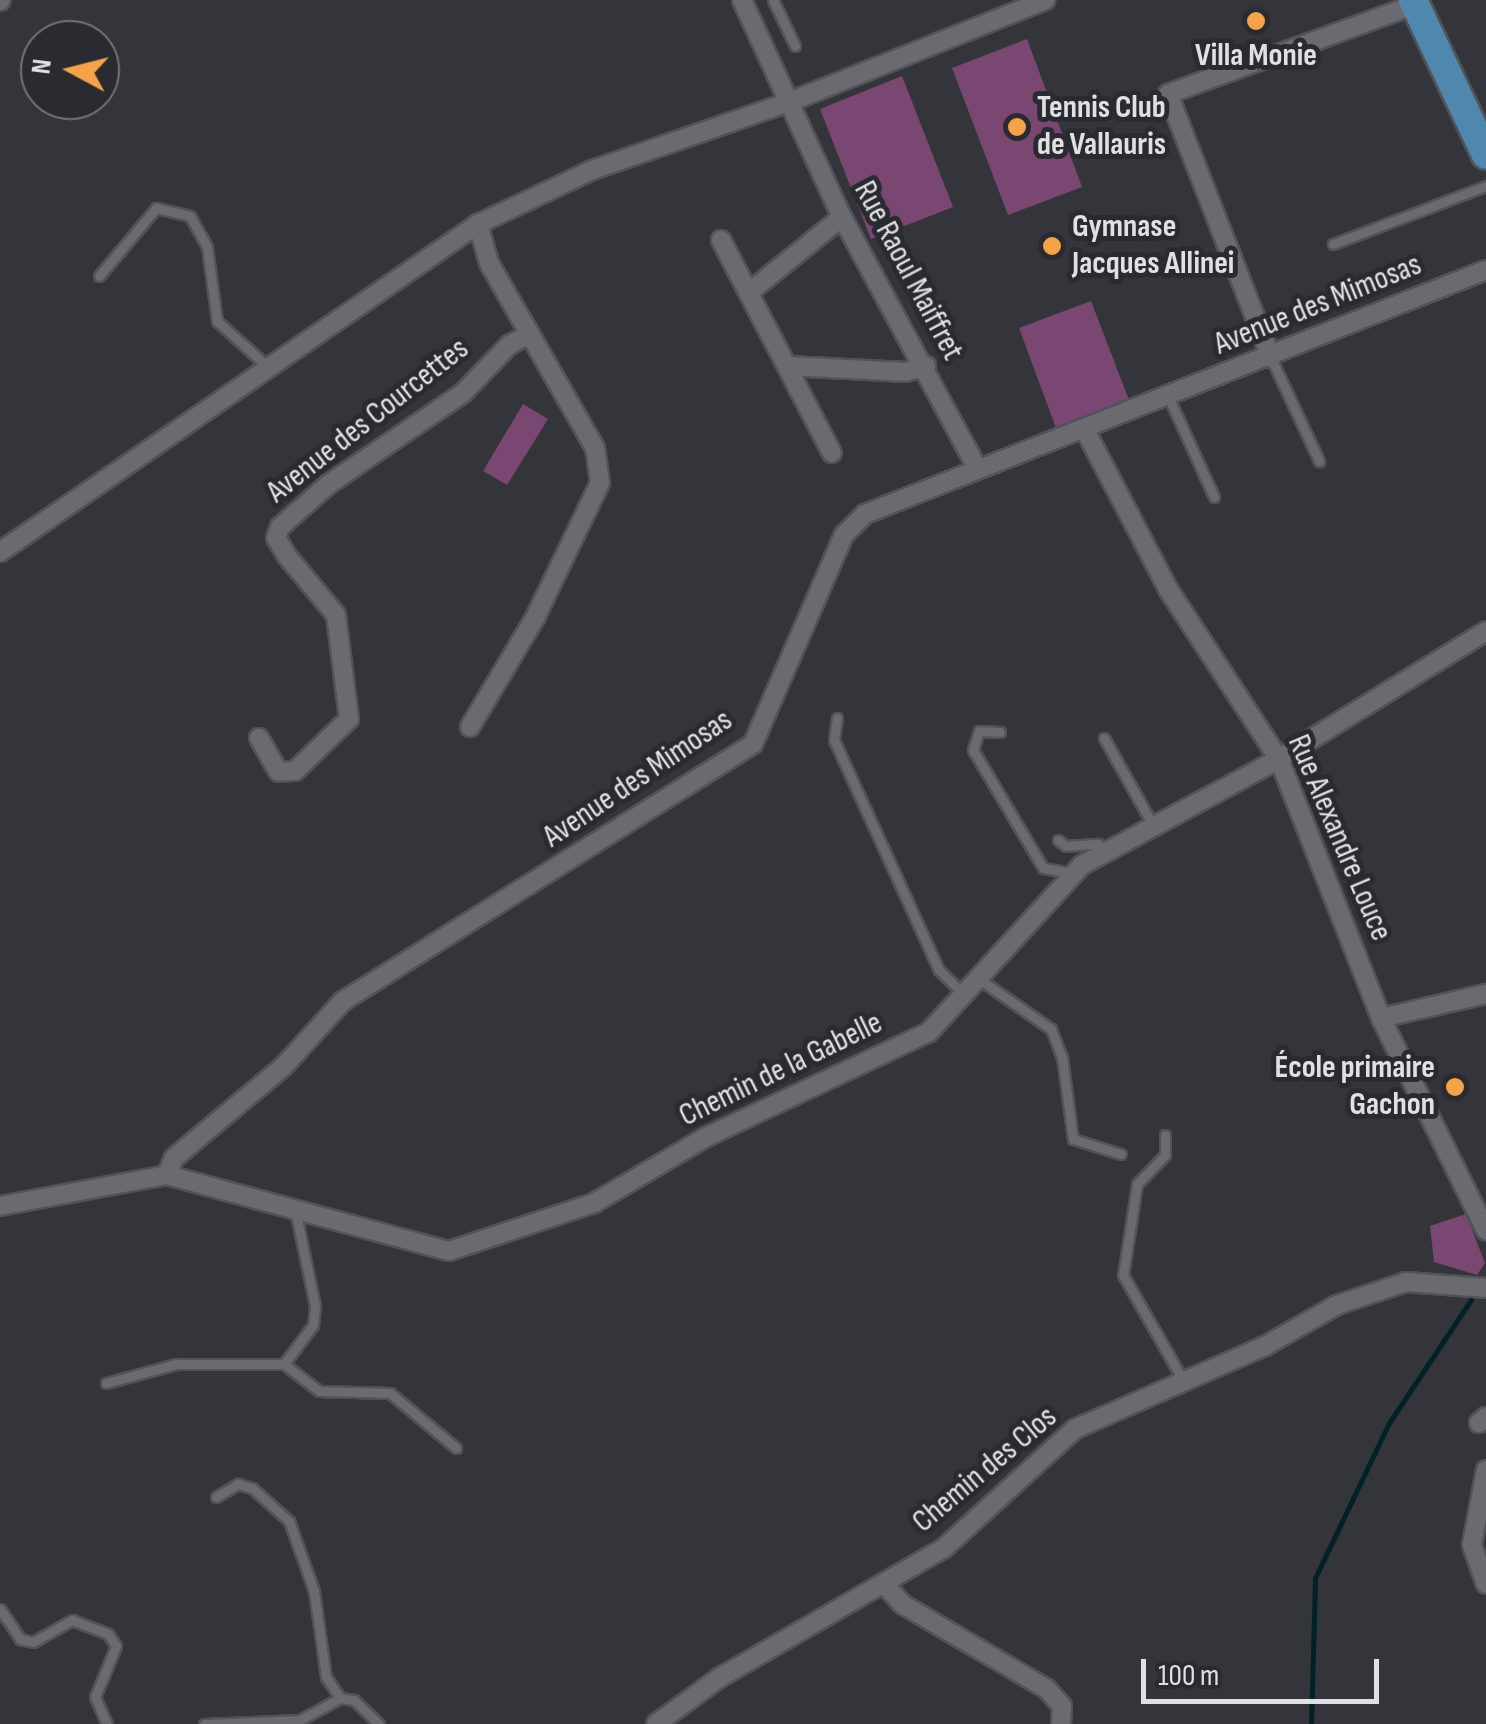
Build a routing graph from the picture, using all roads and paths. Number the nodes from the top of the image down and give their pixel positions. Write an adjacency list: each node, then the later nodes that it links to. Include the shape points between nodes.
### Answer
1 (742, 0): 6 (street, Rue Raoul Maiffret)
2 (772, 0): 5 (lane)
3 (1044, 0): 6 (street)
4 (1414, 2): 7 (main road); 17 (street, via 1168,94)
5 (795, 46)
6 (789, 102): 9 (street, Rue Raoul Maiffret); 10 (street, via 592,170)
7 (1486, 155)
8 (1486, 186): 12 (lane)
9 (842, 218): 15 (street); 19 (street, Rue Raoul Maiffret)
10 (478, 224): 16 (street, via 490,263); 20 (street)
11 (721, 240): 15 (street)
12 (1334, 244)
13 (1486, 270): 17 (street, Avenue des Mimosas)
14 (99, 276): 20 (lane, via 156,208 190,216 206,247 217,321)
15 (752, 290): 18 (street)
16 (528, 335): 30 (street, via 579,415 595,448 600,483 535,618); 32 (street, Avenue des Courcettes, via 508,345 463,393 318,492 280,526 276,538 336,615 349,719 295,771 278,772)
17 (1271, 358): 21 (street, Avenue des Mimosas); 24 (lane)
18 (789, 366): 19 (street, via 906,372); 23 (street)
19 (926, 366): 25 (street, Rue Raoul Maiffret)
20 (269, 368): 27 (street)
21 (1168, 396): 22 (street, Avenue des Mimosas); 26 (lane)
22 (1085, 430): 25 (street, Avenue des Mimosas); 34 (street, Rue Alexandre Louce, via 1168,589)
23 (832, 453)
24 (1319, 462)
25 (977, 468): 45 (street, Avenue des Mimosas, via 866,514 844,535 753,744 343,1002 284,1066 174,1158)
26 (1214, 497)
27 (0, 552)
28 (1486, 631): 34 (street, Chemin de la Gabelle)
29 (837, 718): 41 (lane, via 834,740 939,970)
30 (470, 727)
31 (1000, 732): 38 (lane, via 979,731 973,750 1043,868)
32 (259, 738)
33 (1104, 738): 35 (lane)
34 (1279, 759): 35 (street, Chemin de la Gabelle); 42 (street, Rue Alexandre Louce)
35 (1154, 827): 37 (street, Chemin de la Gabelle)
36 (1058, 840): 37 (lane, via 1066,846 1098,844)
37 (1105, 852): 38 (street, Chemin de la Gabelle)
38 (1072, 873): 39 (street, Chemin de la Gabelle)
39 (979, 979): 41 (street, Chemin de la Gabelle); 44 (lane, via 1051,1029 1062,1057 1073,1139 1080,1147)
40 (1486, 994): 42 (street)
41 (965, 995): 47 (street, Chemin de la Gabelle, via 929,1032 722,1129 594,1203 467,1248 426,1248)
42 (1381, 1018): 48 (street, Rue Alexandre Louce)
43 (1165, 1135): 51 (lane, via 1166,1156 1137,1184 1123,1275)
44 (1121, 1154)
45 (167, 1174): 46 (street, Chemin de la Gabelle); 47 (street, Chemin de la Gabelle)
46 (0, 1206)
47 (296, 1206): 50 (lane, via 315,1306 313,1325)
48 (1486, 1230)
49 (1486, 1288): 51 (street, Chemin des Clos, via 1406,1282 1305,1318 1266,1346)
50 (284, 1364): 52 (lane, via 176,1364); 53 (lane, via 319,1391 390,1393)
51 (1183, 1380): 58 (street, Chemin des Clos, via 1075,1429 944,1548)
52 (106, 1383)
53 (456, 1448)
54 (1486, 1470): 56 (street)
55 (216, 1497): 60 (lane, via 238,1484 252,1488 289,1520 314,1591 326,1677)
56 (1479, 1544): 57 (street)
57 (1486, 1584)
58 (886, 1586): 64 (street, Chemin des Clos, via 719,1678); 65 (street, via 902,1604 1047,1690 1062,1706)
59 (0, 1609): 61 (lane, via 20,1639 33,1642 72,1620 108,1634 116,1646 95,1697)
60 (340, 1698): 62 (lane, via 300,1720); 63 (lane, via 354,1700)
61 (107, 1724)
62 (204, 1724)
63 (379, 1724)
64 (656, 1724)
65 (1061, 1724)

